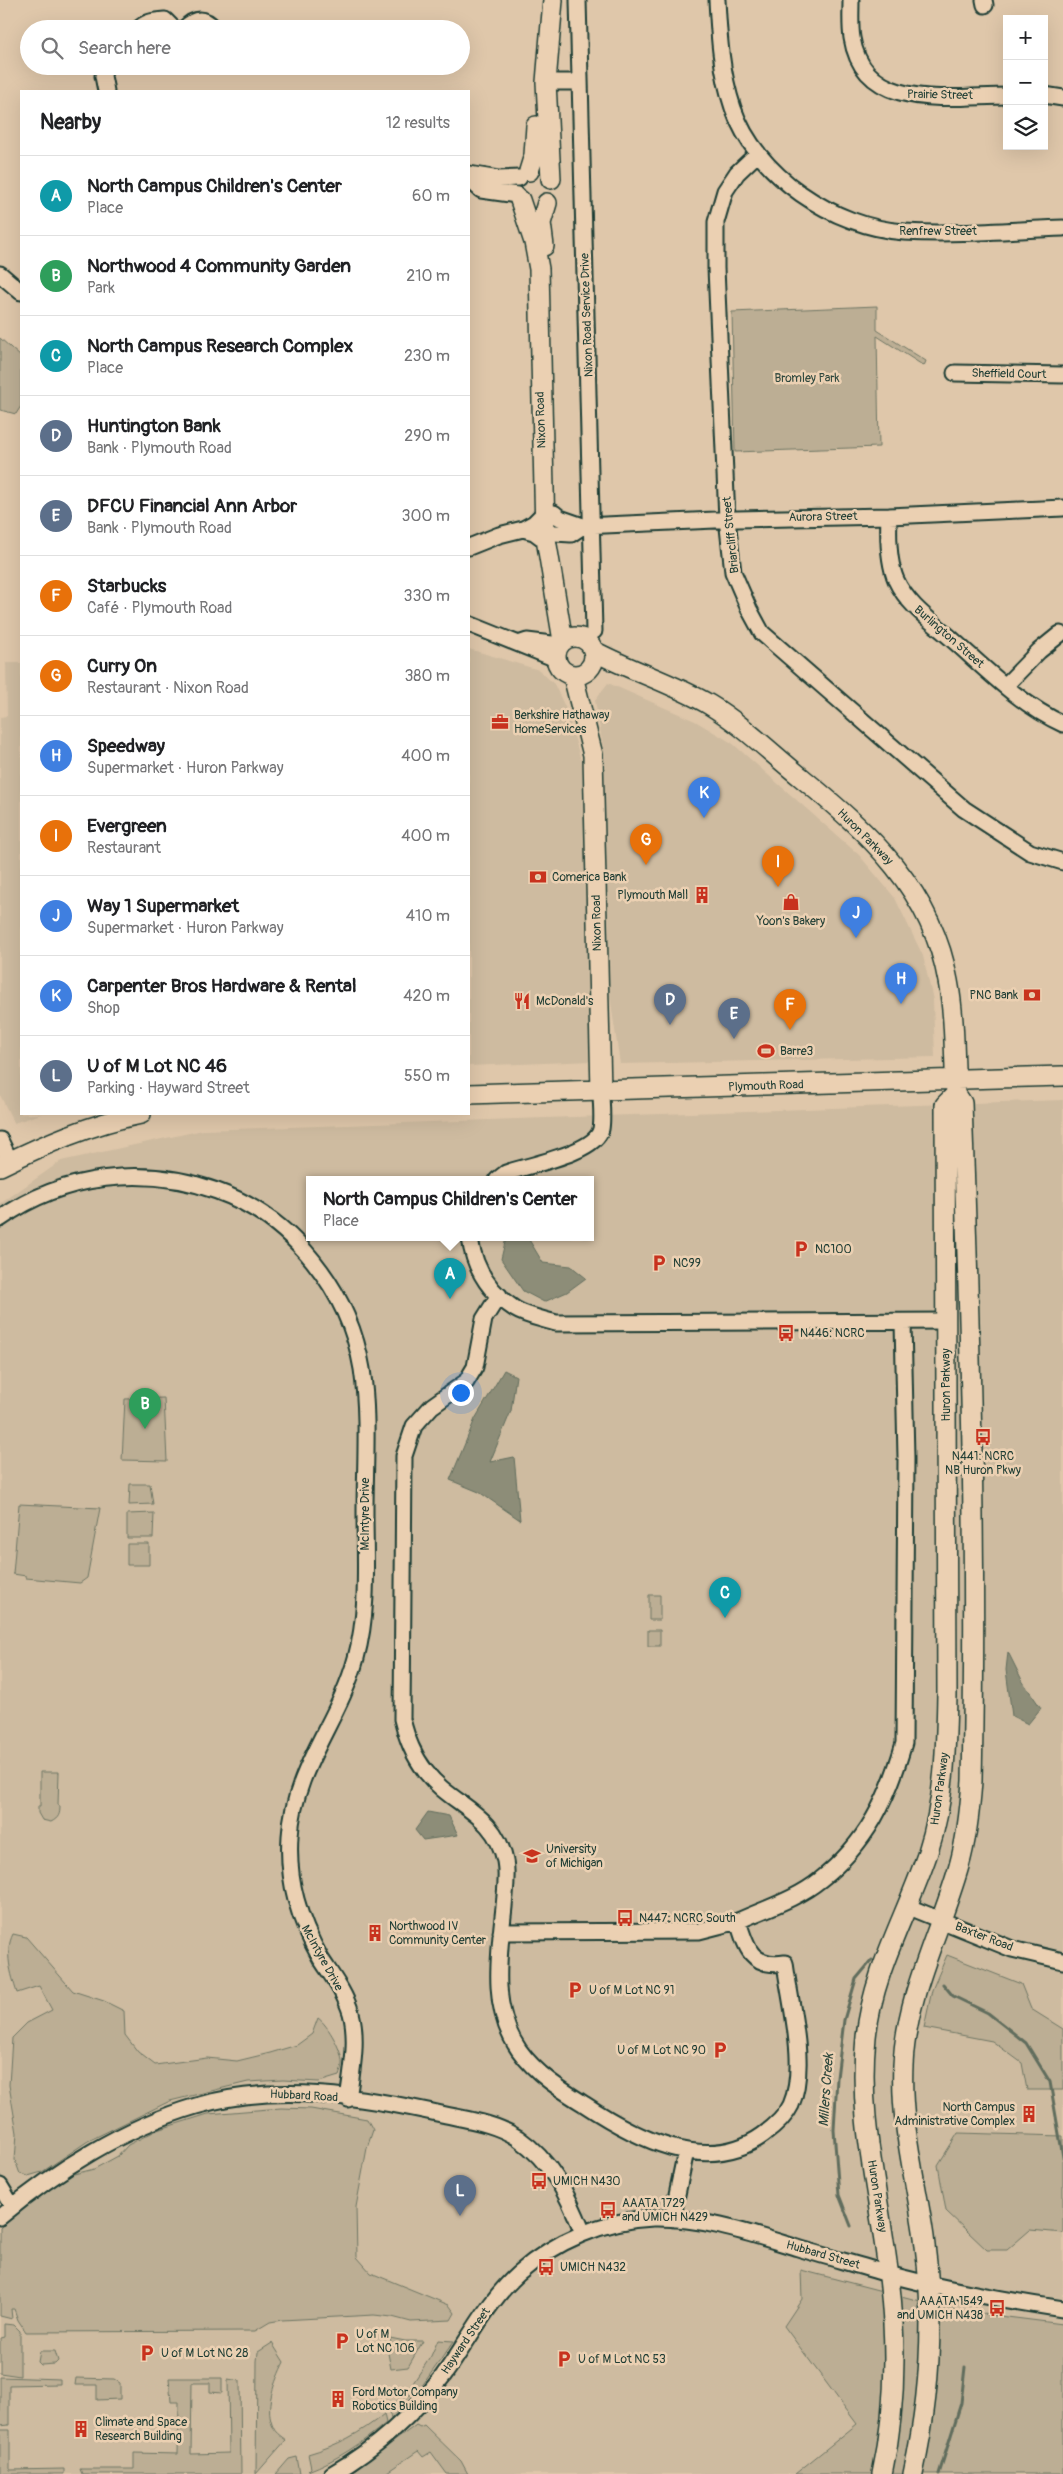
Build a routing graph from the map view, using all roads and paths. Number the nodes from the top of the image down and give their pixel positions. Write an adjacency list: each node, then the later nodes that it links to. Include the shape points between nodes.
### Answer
1 (543, 0): 17 (main road, via 538,34 536,140)
2 (553, 0): 7 (main road)
3 (578, 0): 8 (street, Nixon Road Service Drive)
4 (717, 0): 13 (street, Renfrew Street, via 722,68 734,110)
5 (851, 0): 10 (street, Prairie Street, via 852,39 857,56 865,72 882,86 902,94 924,96)
6 (103, 75): 9 (street)
7 (546, 82): 8 (street); 15 (main road)
8 (580, 82): 28 (street, Nixon Road Service Drive)
9 (106, 90)
10 (1003, 96)
11 (1048, 96): 12 (street)
12 (1063, 98)
13 (758, 153): 19 (street, Renfrew Street, via 791,187 825,210 864,226 903,232); 27 (street, Briarcliff Street, via 736,174 725,191 716,222)
14 (470, 174): 17 (street)
15 (551, 179): 17 (main road, via 542,171); 18 (main road, via 554,192)
16 (470, 180): 17 (street, via 481,190)
17 (521, 186): 18 (main road, via 530,207); 25 (main road, Nixon Road, via 539,269)
18 (547, 203): 25 (main road, Nixon Road, via 541,223 549,290)
19 (1063, 228)
20 (0, 274): 21 (street)
21 (20, 291)
22 (955, 373): 23 (street, Sheffield Court)
23 (1063, 375)
24 (1063, 508): 26 (street, Aurora Street)
25 (548, 509): 28 (street, Aurora Street, via 560,518); 29 (street); 30 (main road, Nixon Road)
26 (889, 516): 27 (street, Aurora Street); 36 (street, Burlington Street, via 888,543 896,580 914,606)
27 (727, 519): 28 (street, Aurora Street); 38 (street, Briarcliff Street, via 733,572 762,633 964,809 1030,852)
28 (587, 526): 30 (street, Aurora Street, via 571,534); 34 (street, Nixon Road Service Drive)
29 (523, 529): 30 (street); 31 (street)
30 (550, 537): 34 (main road, Nixon Road)
31 (470, 547)
32 (470, 624): 34 (street, via 521,644 527,641)
33 (1060, 634): 36 (street)
34 (570, 643): 35 (main road, via 588,641); 35 (main road, via 562,670)
35 (585, 668): 40 (main road, Huron Parkway, via 665,682 712,706 827,799 878,847 915,892 940,948 953,1014); 41 (main road, Nixon Road, via 593,755)
36 (1005, 686): 37 (street, Burlington Street)
37 (1063, 724)
38 (1063, 862)
39 (1063, 1076): 40 (main road, Plymouth Road)
40 (956, 1087): 41 (main road, Plymouth Road); 50 (main road, Huron Parkway, via 945,1105); 52 (main road, Huron Parkway, via 962,1103)
41 (602, 1091): 42 (main road, Plymouth Road); 46 (street, via 601,1131 592,1144 575,1153)
42 (470, 1094)
43 (135, 1115): 45 (main road, via 57,1139)
44 (0, 1140): 45 (street)
45 (5, 1164)
46 (502, 1176)
47 (0, 1219): 60 (street, McIntyre Drive, via 44,1194 68,1185 114,1176 168,1178 216,1190 249,1206 290,1236 311,1257 328,1280 351,1327 362,1372 366,1415 366,1592 362,1631 351,1678 312,1755 295,1797 290,1860 294,1896 303,1925 351,2012 354,2038)
48 (470, 1241): 49 (street, via 472,1257)
49 (499, 1296): 51 (street, via 516,1310 556,1323); 58 (street, via 484,1319 475,1367 466,1382 432,1406 414,1426 404,1456 402,1719 410,1748 427,1774 483,1819 497,1838 505,1861 506,1884)
50 (946, 1321): 51 (street); 52 (main road, via 961,1326); 53 (main road, Huron Parkway)
51 (904, 1322): 57 (street, via 904,1743 879,1813 859,1842 819,1881)
52 (969, 1336): 54 (main road, Huron Parkway)
53 (946, 1588): 54 (main road); 55 (main road, Huron Parkway, via 946,1746 942,1795 928,1851)
54 (973, 1588): 56 (main road, Huron Parkway, via 970,1817 960,1865)
55 (906, 1906): 56 (street, Baxter Road); 67 (main road, Huron Parkway, via 878,1978 869,2017 864,2064 866,2126)
56 (941, 1920): 59 (street, Baxter Road, via 1012,1949); 68 (main road, Huron Parkway, via 912,2001 905,2037 902,2087)
57 (738, 1922): 58 (street, via 699,1930); 61 (street, via 747,1949 753,1956 773,1965 785,1963 795,2031 796,2085 790,2105 778,2124 758,2139 736,2149)
58 (501, 1932): 61 (street, via 498,1990 506,2022 519,2050 541,2074 599,2114 636,2136)
59 (1063, 1961)
60 (348, 2098): 63 (street, Hubbard Road, via 264,2094 191,2107 141,2127 97,2151); 66 (street, Hubbard Road, via 418,2108 497,2128 516,2137 535,2151 559,2180)
61 (686, 2151): 65 (street)
62 (0, 2186): 63 (street)
63 (12, 2206): 64 (street, Hubbard Road)
64 (0, 2217)
65 (674, 2219): 66 (street, Hubbard Street, via 652,2218); 67 (street, Hubbard Street, via 736,2230)
66 (583, 2233): 70 (street, Hayward Street, via 537,2258 518,2274 488,2307 443,2376 415,2409 373,2447)
67 (888, 2274): 68 (street, Hubbard Street); 71 (main road, Huron Parkway, via 895,2366)
68 (928, 2284): 69 (street, Hubbard Street); 72 (main road, Huron Parkway, via 928,2370)
69 (1063, 2309)
70 (332, 2474)
71 (882, 2474)
72 (914, 2474)

